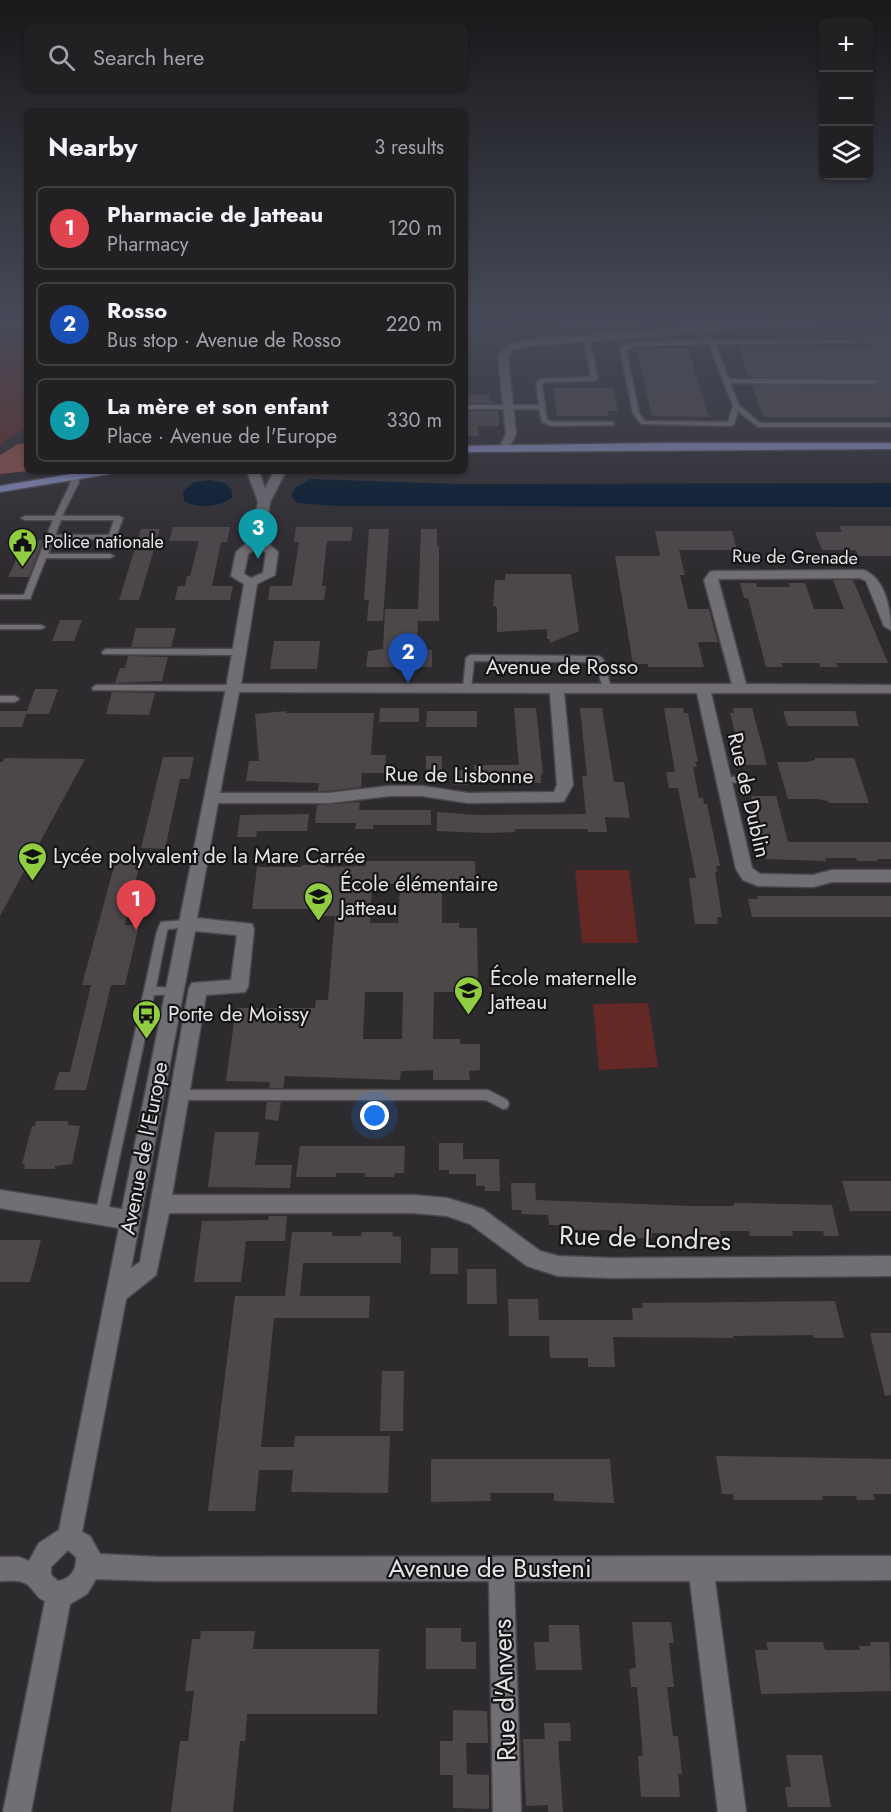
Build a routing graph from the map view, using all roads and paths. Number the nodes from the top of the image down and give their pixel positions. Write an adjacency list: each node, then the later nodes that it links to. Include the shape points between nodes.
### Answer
1 (507, 402): 7 (street)
2 (541, 402): 8 (lane)
3 (634, 402): 5 (lane, via 643,423 731,424)
4 (734, 402): 5 (lane)
5 (736, 406): 10 (lane, via 758,425)
6 (468, 407): 7 (lane)
7 (507, 407): 8 (lane); 12 (street, via 512,434)
8 (542, 407): 9 (lane, via 544,421 552,424)
9 (612, 424)
10 (891, 425)
11 (468, 444): 12 (main road)
12 (506, 444): 13 (main road)
13 (663, 446): 14 (main road); 15 (main road)
14 (891, 446)
15 (468, 449)
16 (35, 474): 20 (main road)
17 (74, 474): 21 (main road); 24 (lane, via 75,482)
18 (254, 474): 22 (street)
19 (278, 474): 22 (street)
20 (0, 480)
21 (0, 489)
22 (264, 502): 26 (street)
23 (25, 518): 24 (lane)
24 (58, 518): 25 (lane); 25 (lane, via 119,518 112,537)
25 (50, 537): 27 (lane)
26 (258, 541): 29 (street, via 242,552 237,576); 29 (street, via 272,552 269,575)
27 (43, 556): 28 (lane); 30 (lane, via 27,597)
28 (110, 556)
29 (250, 582): 35 (street, Avenue de l'Europe)
30 (0, 597)
31 (891, 626): 42 (street, Rue de Grenade, via 871,579 863,574 714,575 710,580)
32 (0, 627): 33 (lane)
33 (41, 627)
34 (106, 652): 35 (lane)
35 (239, 652): 37 (street, Avenue de l'Europe)
36 (96, 688): 37 (lane)
37 (233, 688): 38 (street, Avenue de Rosso); 48 (street, Avenue de l'Europe)
38 (467, 688): 39 (street, Avenue de Rosso); 40 (lane, via 470,658 599,659)
39 (557, 688): 40 (street, Avenue de Rosso); 48 (street, Rue de Lisbonne, via 565,785 559,797 468,798 390,791 328,798)
40 (607, 688): 41 (street, Avenue de Rosso)
41 (703, 688): 42 (street, Avenue de Rosso); 46 (street, Rue de Dublin)
42 (740, 688): 43 (street, Avenue de Rosso)
43 (891, 688)
44 (0, 699): 45 (lane)
45 (15, 699)
46 (724, 780): 47 (lane); 49 (street, Rue de Dublin, via 744,868 753,879 813,881 832,876)
47 (745, 780)
48 (211, 798): 50 (street, Avenue de l'Europe)
49 (891, 876)
50 (187, 924): 51 (lane, via 165,925); 52 (street, Avenue de l'Europe); 53 (street, via 246,929 239,987 198,988)
51 (150, 991): 52 (lane); 57 (lane)
52 (174, 991): 58 (street, Avenue de l'Europe)
53 (179, 1095): 54 (lane, via 488,1095); 56 (street)
54 (503, 1104)
55 (0, 1199): 57 (street)
56 (160, 1204): 59 (street, Rue de Londres, via 447,1207 476,1216 534,1259 558,1266); 60 (street, via 149,1268)
57 (101, 1216): 58 (street)
58 (130, 1220): 60 (street, Avenue de l'Europe)
59 (891, 1266)
60 (116, 1293): 61 (street, Avenue de l'Europe)
61 (69, 1538): 62 (street, via 85,1546); 67 (street, via 60,1540 44,1555)
62 (89, 1566): 64 (street, Avenue de Busteni); 68 (street, via 78,1586)
63 (701, 1567): 64 (street, Avenue de Busteni); 65 (street, Avenue de Busteni); 71 (street)
64 (501, 1568): 70 (street, Rue d'Anvers)
65 (891, 1568)
66 (0, 1569): 67 (street, via 19,1569)
67 (39, 1576): 68 (street, via 43,1586)
68 (59, 1594): 69 (street)
69 (17, 1812)
70 (507, 1812)
71 (732, 1812)

